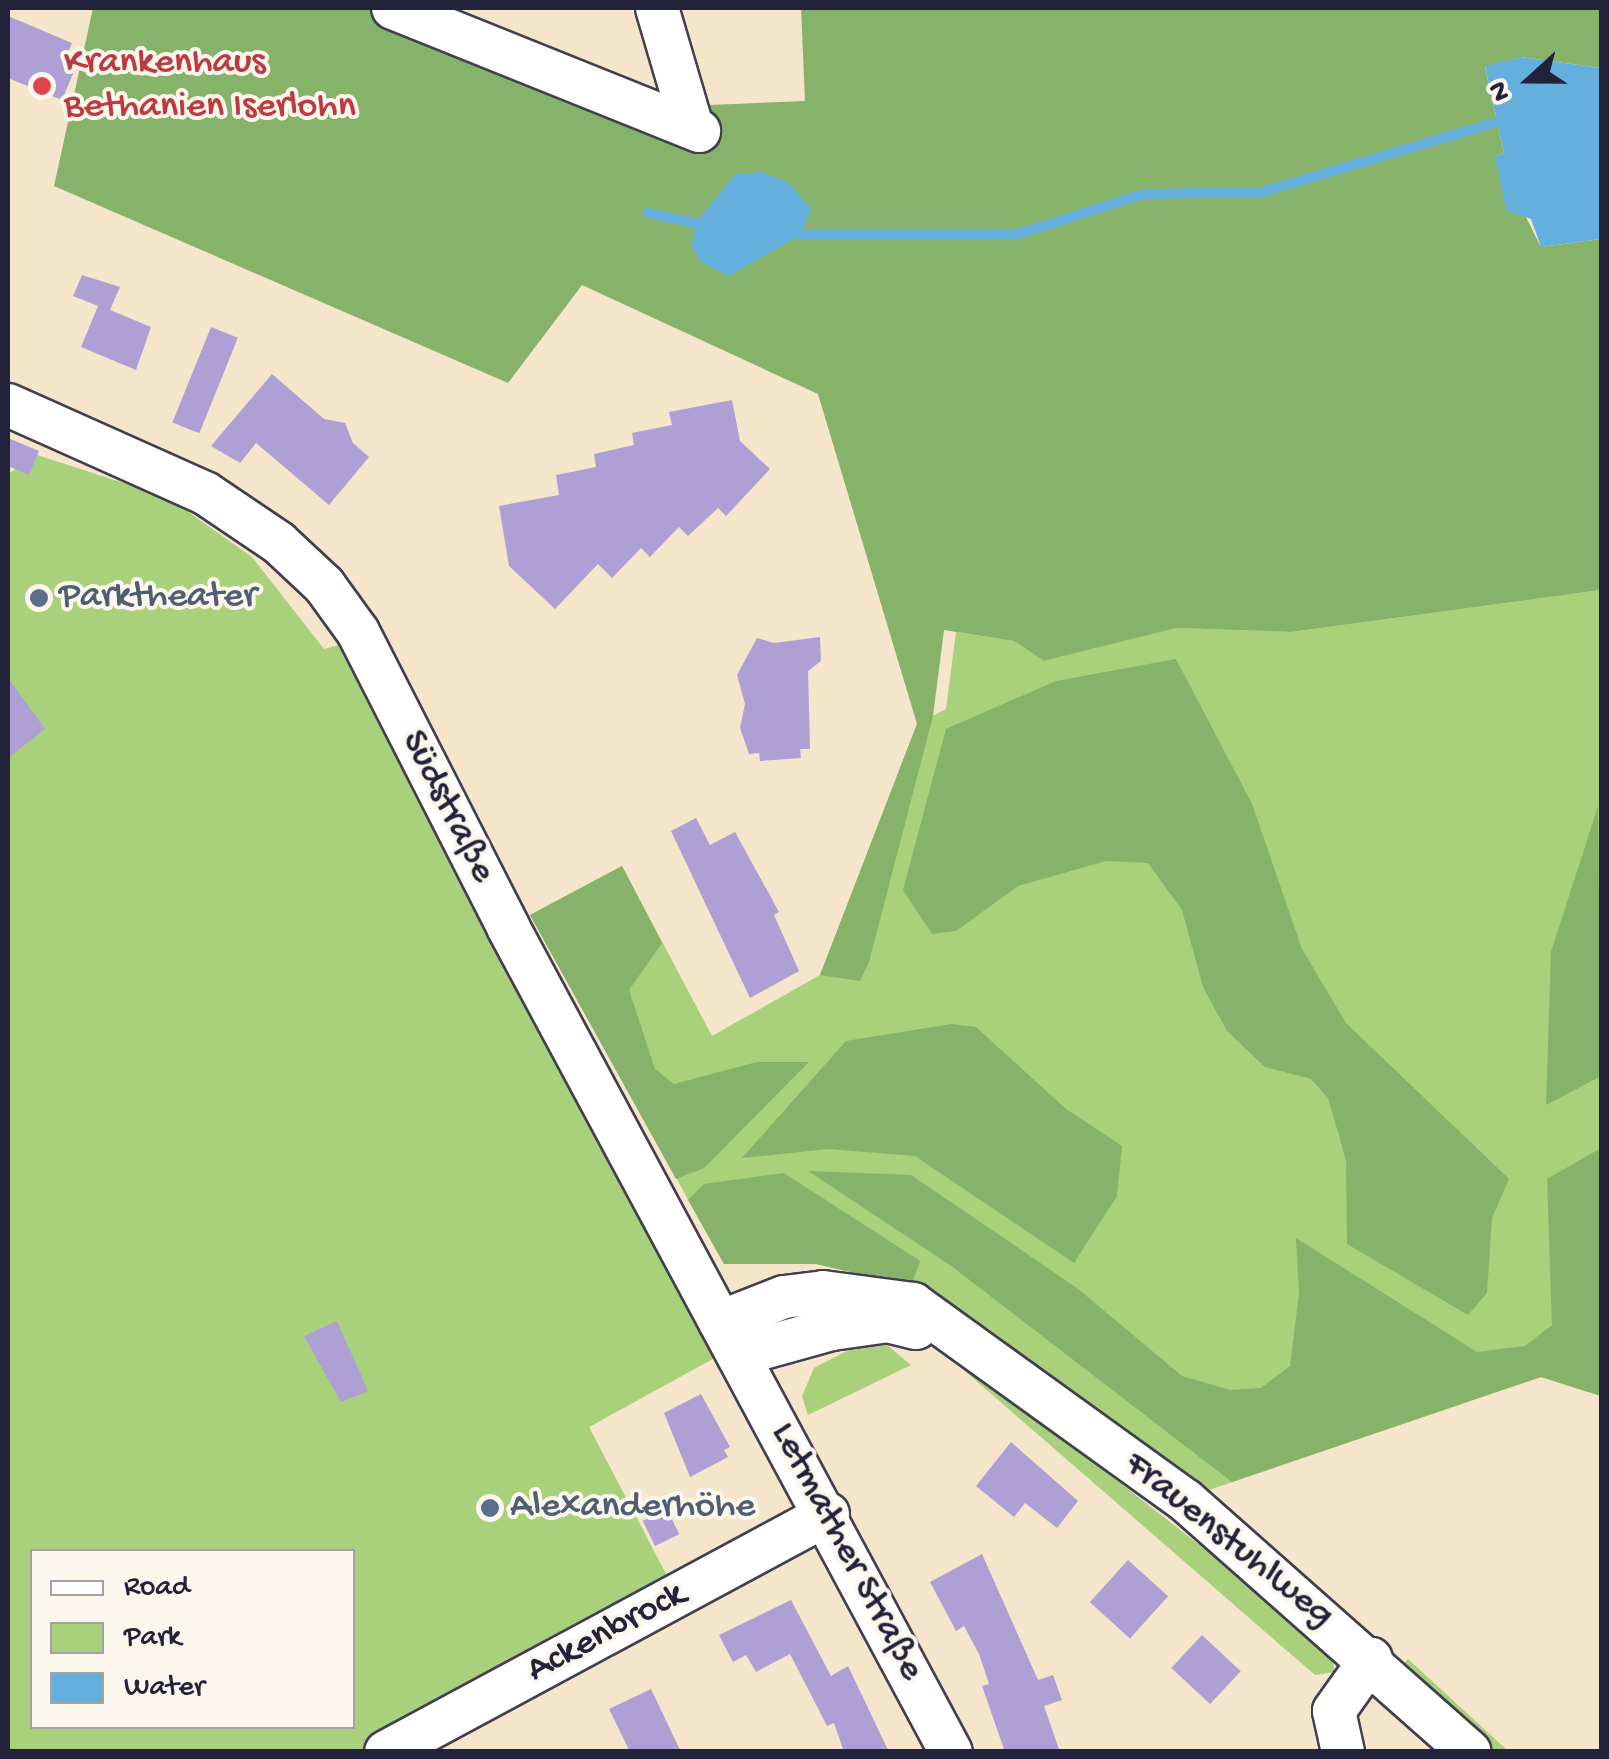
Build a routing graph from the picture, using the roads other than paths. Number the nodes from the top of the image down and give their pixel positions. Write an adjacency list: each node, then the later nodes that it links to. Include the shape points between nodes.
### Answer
1 (394, 8): 2 (street, via 696,129)
2 (657, 8)
3 (8, 405): 4 (street, Südstraße, via 205,493 279,543 324,585 358,632)
4 (729, 1338): 5 (street, Letmather Straße); 6 (street, Frauenstuhlweg, via 784,1298 823,1292 913,1304 1185,1500)
5 (828, 1514): 7 (street, Ackenbrock); 8 (street, Letmather Straße)
6 (1371, 1659): 9 (street, via 1334,1711); 10 (street, Frauenstuhlweg)
7 (404, 1747)
8 (951, 1752)
9 (1343, 1752)
10 (1470, 1752)

